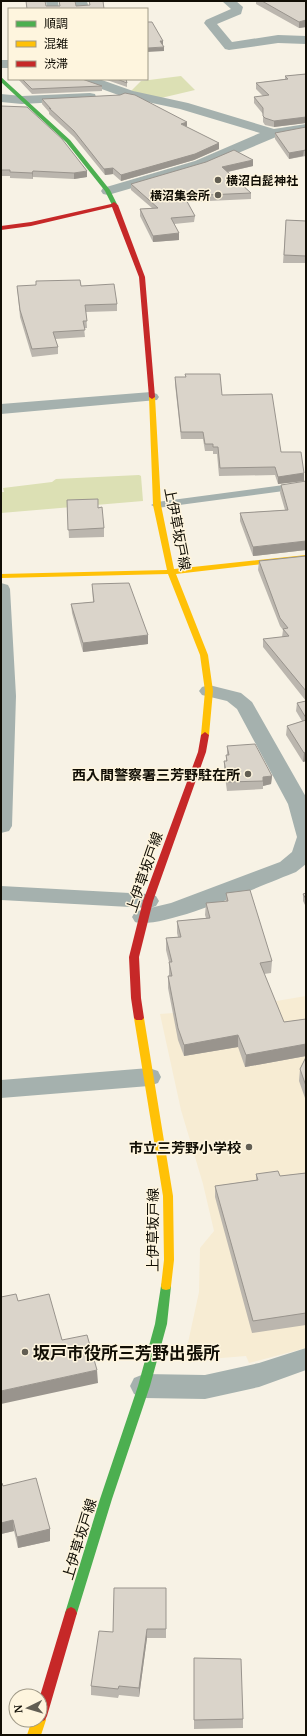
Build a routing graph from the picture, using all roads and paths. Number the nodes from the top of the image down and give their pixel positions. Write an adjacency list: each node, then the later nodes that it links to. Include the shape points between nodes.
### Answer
1 (228, 1): 2 (street, via 237,7 237,11 210,23 229,46 278,39)
2 (306, 40)
3 (1, 79): 7 (main road, 上伊草坂戸線)
4 (90, 80): 5 (street)
5 (129, 94): 7 (street); 9 (street, via 183,106)
6 (1, 98): 7 (street)
7 (22, 100): 10 (main road, 上伊草坂戸線, via 68,141)
8 (306, 128): 9 (street)
9 (273, 133): 10 (street, via 200,164)
10 (108, 191): 11 (main road, 上伊草坂戸線)
11 (115, 205): 12 (main road, via 32,224); 13 (main road, 上伊草坂戸線, via 142,277)
12 (1, 228)
13 (152, 397): 14 (street); 16 (main road, 上伊草坂戸線)
14 (1, 409)
15 (306, 485): 16 (lane)
16 (157, 505): 18 (main road, 上伊草坂戸線)
17 (306, 557): 18 (main road)
18 (171, 572): 19 (main road); 21 (main road, 上伊草坂戸線, via 204,655)
19 (1, 576)
20 (1, 589): 22 (street, via 6,696)
21 (209, 691): 23 (street, via 234,697 245,706 299,804); 27 (main road, 上伊草坂戸線, via 207,726 202,752)
22 (1, 826)
23 (306, 834)
24 (306, 840): 25 (street, via 305,850)
25 (297, 867): 27 (street, via 176,910)
26 (1, 893): 27 (street)
27 (146, 909): 28 (main road, 上伊草坂戸線, via 134,958 136,998)
28 (149, 1077): 29 (street); 31 (main road, 上伊草坂戸線, via 168,1196 169,1260 161,1324)
29 (1, 1089)
30 (306, 1359): 31 (street, via 259,1375 205,1387)
31 (144, 1386): 32 (main road, 上伊草坂戸線, via 106,1498)
32 (48, 1690)

